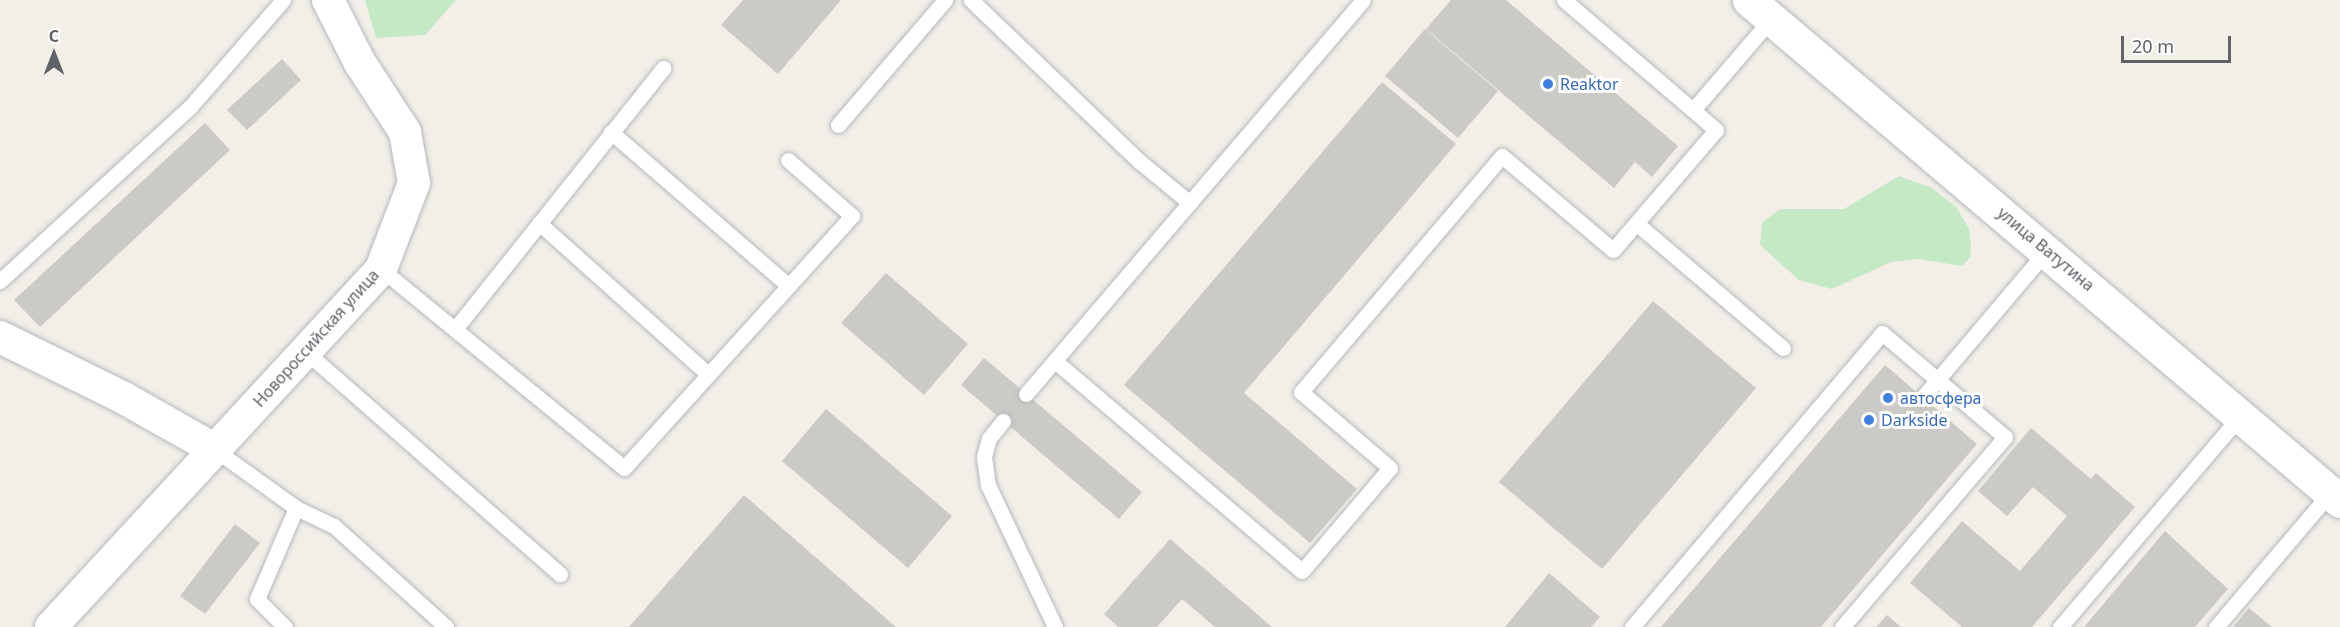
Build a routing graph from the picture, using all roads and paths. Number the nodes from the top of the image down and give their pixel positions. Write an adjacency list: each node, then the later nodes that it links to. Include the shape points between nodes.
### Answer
1 (283, 0): 18 (lane, via 190,107)
2 (328, 0): 17 (street, Новороссийская улица, via 360,63 405,132 414,183)
3 (945, 0): 10 (lane)
4 (971, 0): 13 (lane, via 1139,161)
5 (1363, 0): 13 (lane)
6 (1564, 0): 9 (lane)
7 (1760, 9): 9 (lane); 16 (main road, улица Ватутина)
8 (663, 68): 11 (lane)
9 (1693, 110): 14 (lane, via 1716,130)
10 (838, 125)
11 (611, 132): 15 (lane); 19 (lane)
12 (788, 160): 19 (lane, via 852,216)
13 (1190, 203): 24 (lane)
14 (1636, 223): 22 (lane); 24 (lane, via 1613,250 1502,156 1300,392 1390,468 1302,571)
15 (539, 224): 20 (lane); 25 (lane)
16 (2047, 250): 26 (lane); 29 (main road, улица Ватутина)
17 (381, 268): 20 (lane); 23 (street, Новороссийская улица)
18 (0, 281)
19 (789, 286): 25 (lane)
20 (454, 329): 25 (lane, via 624,468)
21 (0, 337): 31 (street, via 122,397)
22 (1783, 348)
23 (305, 351): 31 (street, Новороссийская улица); 34 (lane)
24 (1055, 361): 27 (lane)
25 (708, 375)
26 (1937, 379): 28 (lane); 39 (lane, via 1882,333); 40 (lane, via 2005,437)
27 (1026, 394)
28 (1922, 398)
29 (2240, 416): 32 (main road, улица Ватутина); 41 (lane)
30 (1003, 421): 38 (lane, via 989,438 984,457 988,485)
31 (214, 449): 33 (lane); 35 (street, Новороссийская улица)
32 (2335, 497): 42 (lane)
33 (296, 508): 36 (lane, via 257,599); 37 (lane, via 334,526)
34 (560, 574)
35 (51, 627)
36 (285, 627)
37 (446, 627)
38 (1055, 627)
39 (1632, 627)
40 (1842, 627)
41 (2060, 627)
42 (2216, 627)

